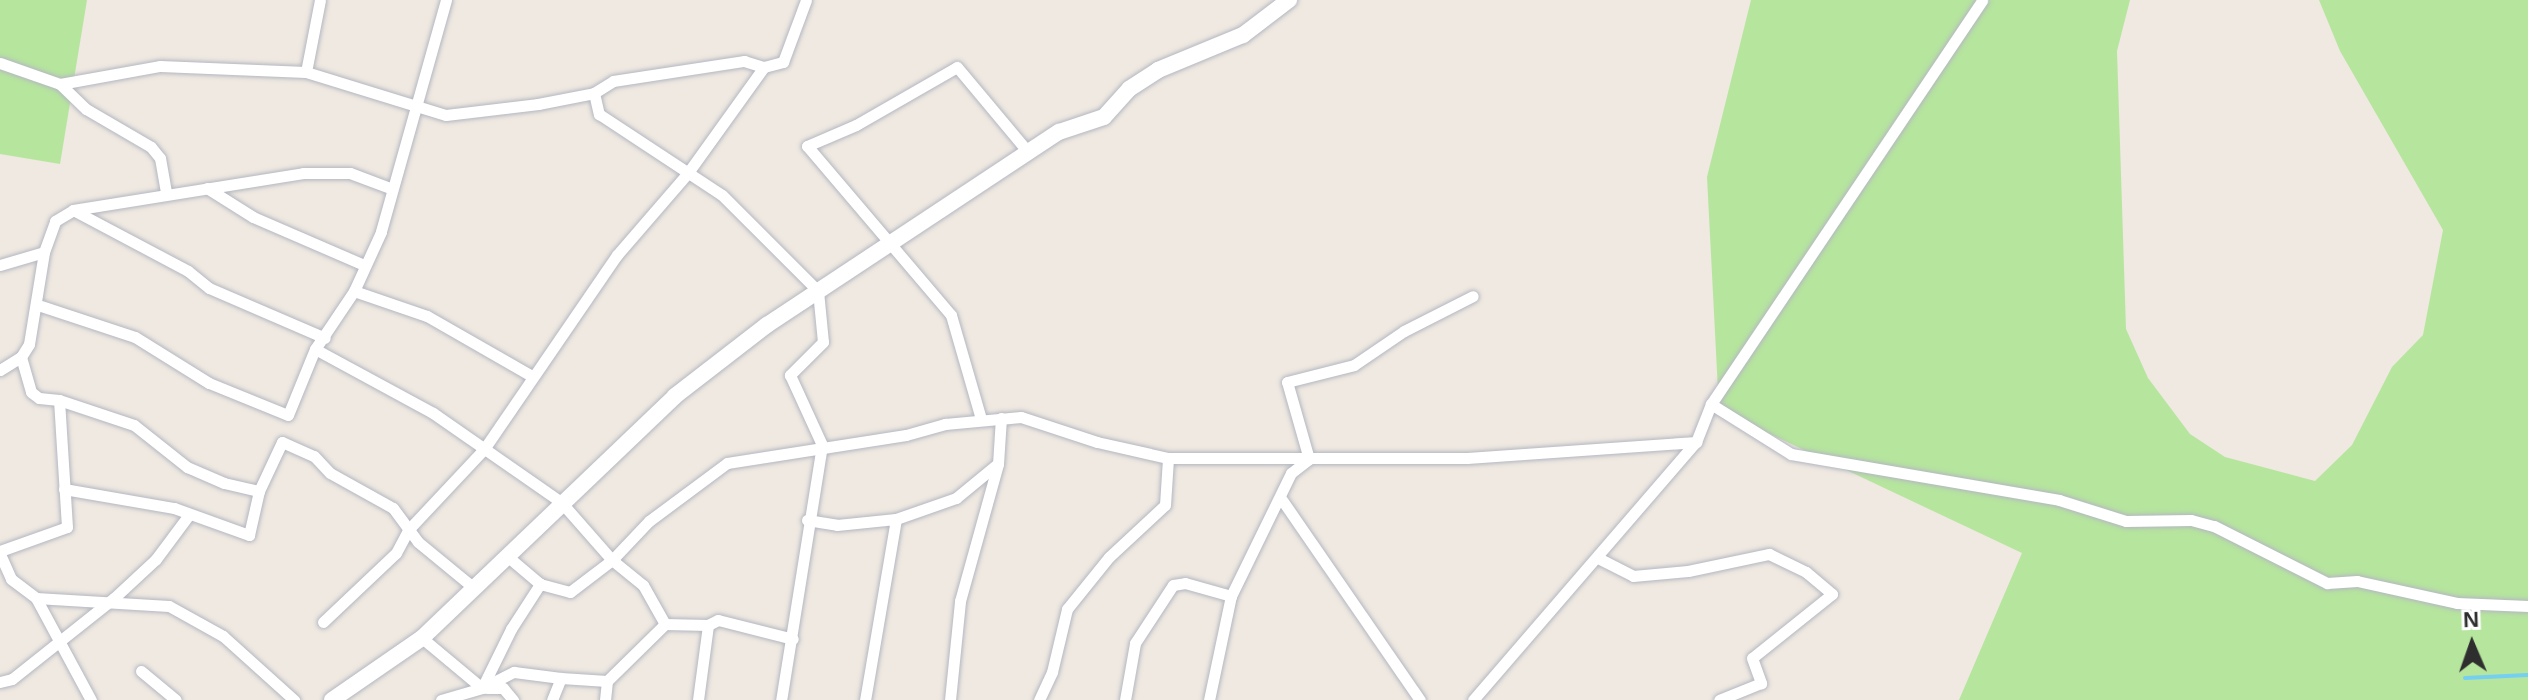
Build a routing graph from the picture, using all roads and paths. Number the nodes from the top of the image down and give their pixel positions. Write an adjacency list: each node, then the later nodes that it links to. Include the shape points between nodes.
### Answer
1 (320, 0): 8 (street)
2 (446, 0): 11 (street)
3 (806, 0): 7 (street, via 783,62)
4 (1289, 0): 12 (street, via 1243,35 1158,70 1129,89 1104,117 1059,132)
5 (1982, 0): 32 (street)
6 (0, 63): 9 (street)
7 (764, 67): 10 (street, via 744,61 613,81); 13 (street)
8 (306, 72): 9 (street, via 160,66); 11 (street)
9 (60, 84): 16 (street, via 86,109 151,147 160,158)
10 (594, 93): 11 (street, via 446,115); 13 (street, via 599,114)
11 (418, 105): 15 (street)
12 (1029, 153): 18 (street); 18 (street, via 957,67 807,146)
13 (687, 174): 23 (street, via 722,195); 30 (street, via 617,255)
14 (207, 188): 15 (street, via 303,173 350,173); 16 (street); 21 (street, via 253,217)
15 (390, 188): 21 (street, via 381,232)
16 (166, 191): 17 (street)
17 (73, 210): 19 (street, via 55,221); 26 (street, via 188,271 209,288)
18 (890, 245): 23 (street); 34 (street, via 951,315)
19 (44, 252): 20 (street); 25 (street)
20 (0, 265)
21 (364, 265): 22 (street)
22 (354, 291): 26 (street); 30 (street, via 427,316)
23 (818, 291): 36 (street, via 823,342 790,375); 44 (street, via 675,396)
24 (1473, 296): 39 (street, via 1404,331 1354,365 1287,382)
25 (38, 305): 27 (street, via 135,337 209,383 288,415); 28 (street)
26 (325, 338): 27 (street)
27 (315, 349): 37 (street, via 433,413)
28 (21, 357): 29 (street); 31 (street, via 31,392)
29 (0, 370)
30 (530, 375): 37 (street)
31 (59, 400): 41 (street); 42 (street, via 134,425 156,447 199,473)
32 (1711, 404): 35 (street); 58 (street, via 1791,454 2059,500 2126,521 2191,520 2214,526 2327,583 2357,581 2457,603)
33 (1001, 418): 34 (street); 38 (street, via 1021,417); 40 (street)
34 (981, 419): 36 (street)
35 (1696, 442): 39 (street, via 1467,458); 51 (street)
36 (822, 445): 47 (street); 52 (street, via 727,463 649,521)
37 (484, 449): 44 (street); 48 (street)
38 (1168, 458): 39 (street); 82 (street, via 1165,505 1109,557 1067,609 1052,672)
39 (1309, 459): 43 (street, via 1291,473)
40 (998, 464): 46 (street, via 956,498); 81 (street, via 960,601)
41 (64, 489): 45 (street, via 174,508); 49 (street, via 67,527)
42 (259, 491): 45 (street, via 249,535); 48 (street, via 282,442 393,508)
43 (1282, 500): 55 (street); 85 (street)
44 (561, 502): 50 (street); 52 (street)
45 (188, 516): 57 (street, via 156,559)
46 (896, 519): 47 (street, via 837,525); 80 (street)
47 (807, 520): 63 (street)
48 (409, 529): 54 (street, via 443,566); 59 (street, via 396,553)
49 (0, 552): 56 (street, via 11,579)
50 (507, 556): 53 (street); 54 (street)
51 (1598, 558): 86 (street); 87 (street, via 1633,576 1769,554 1806,572 1832,594 1752,658 1761,683)
52 (612, 560): 53 (street, via 570,592); 60 (street, via 643,585)
53 (540, 584): 69 (street)
54 (474, 588): 62 (street)
55 (1231, 596): 83 (street, via 1185,583 1173,585 1135,643); 84 (street)
56 (36, 598): 57 (street); 64 (street)
57 (114, 598): 64 (street); 72 (street, via 169,606 223,636)
58 (2528, 606)
59 (323, 622)
60 (665, 624): 61 (street); 67 (street)
61 (708, 625): 63 (street, via 718,620); 78 (street)
62 (422, 638): 69 (street); 73 (street)
63 (793, 639): 79 (street)
64 (62, 642): 68 (street); 70 (street)
65 (141, 671): 71 (street)
66 (561, 678): 67 (street); 69 (street, via 514,672); 76 (street)
67 (607, 681): 77 (street)
68 (0, 682)
69 (482, 688): 74 (street); 75 (street, via 503,688)
70 (91, 700)
71 (176, 700)
72 (294, 700)
73 (332, 700)
74 (441, 700)
75 (513, 700)
76 (552, 700)
77 (605, 700)
78 (698, 700)
79 (781, 700)
80 (865, 700)
81 (950, 700)
82 (1039, 700)
83 (1125, 700)
84 (1209, 700)
85 (1420, 700)
86 (1473, 700)
87 (1719, 700)

